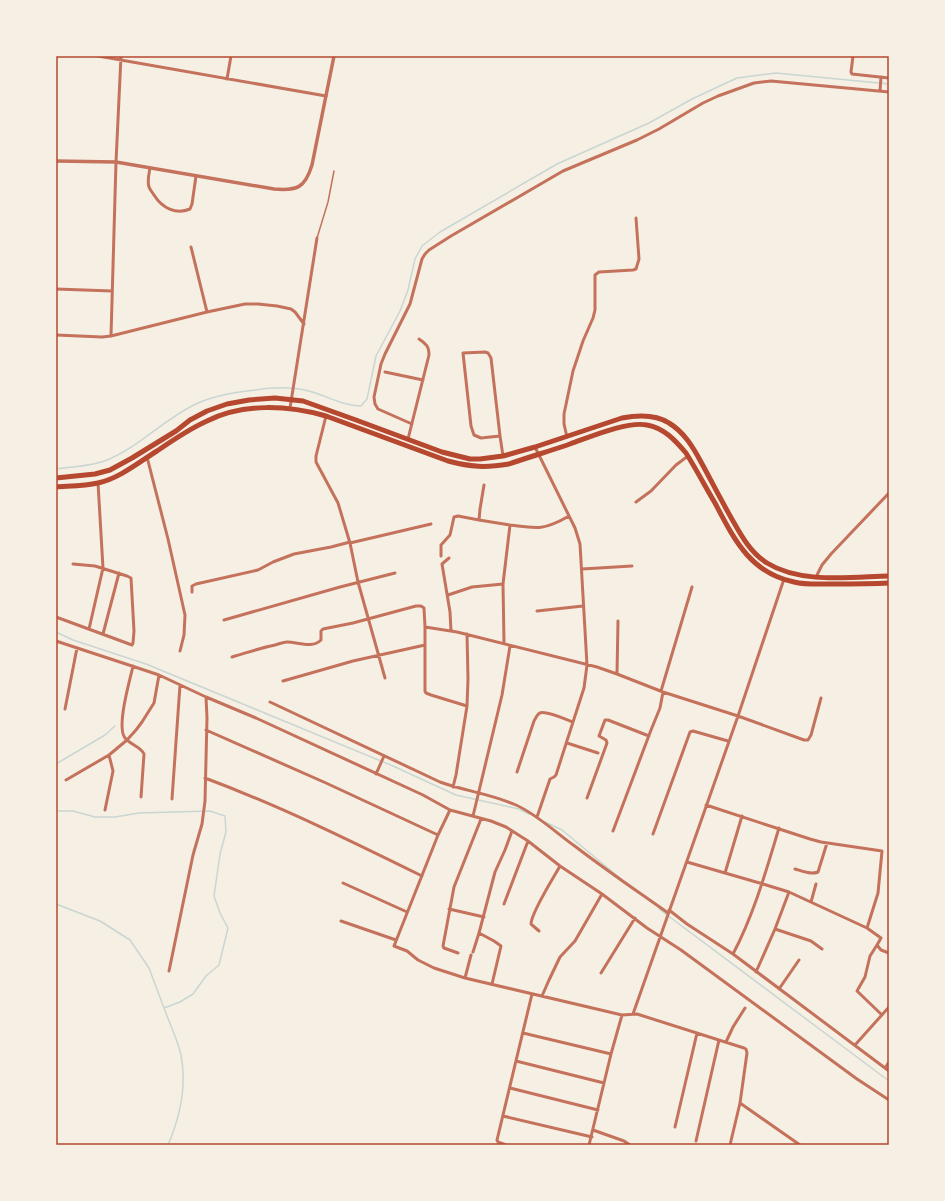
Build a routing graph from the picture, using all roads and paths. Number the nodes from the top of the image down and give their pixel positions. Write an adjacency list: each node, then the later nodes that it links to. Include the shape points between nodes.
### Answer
1 (98, 56): 5 (street)
2 (231, 56): 8 (street)
3 (334, 56): 11 (street)
4 (853, 56): 6 (street, via 852,74)
5 (121, 58): 8 (street); 13 (street)
6 (881, 77): 7 (street); 9 (street)
7 (889, 78)
8 (227, 79): 11 (street)
9 (880, 91): 10 (street); 32 (street, via 771,81 743,87 708,101 637,140 563,171 429,250 422,259 410,304 381,364 374,397 378,409)
10 (889, 92)
11 (326, 96): 16 (street, via 312,165 307,179 298,187 289,190 274,189)
12 (56, 161): 13 (street)
13 (116, 162): 14 (street); 21 (street)
14 (150, 168): 16 (street); 16 (street, via 148,181 151,191 162,205 177,211 190,209)
15 (334, 171): 18 (lane)
16 (196, 176)
17 (636, 218): 34 (street, via 639,259 636,269 599,272 595,275 595,310 573,371 564,414)
18 (317, 238): 23 (street)
19 (192, 247): 22 (street)
20 (56, 289): 21 (street)
21 (112, 291): 25 (street)
22 (207, 312): 23 (street, via 245,304 278,306 295,312); 25 (street)
23 (304, 324): 29 (street)
24 (56, 335): 25 (street)
25 (111, 336)
26 (419, 339): 28 (street, via 427,344 429,351)
27 (385, 372): 28 (street)
28 (423, 380): 32 (street)
29 (292, 399): 30 (street); 35 (highway); 41 (highway, via 249,400 216,407 190,420)
30 (290, 408): 31 (highway); 40 (highway, via 255,408 219,416)
31 (326, 416): 37 (highway, via 419,452 467,466 508,464); 53 (street, via 316,462 338,503)
32 (412, 424): 35 (street)
33 (500, 436): 33 (street, via 481,438 473,433 463,353 485,352 491,358); 38 (street)
34 (567, 437): 36 (highway); 63 (highway, via 631,416 653,417 668,422 681,432 694,449 743,539 757,555 767,563 788,572)
35 (408, 439): 38 (highway, via 470,459)
36 (535, 447): 37 (street); 38 (highway)
37 (538, 455): 39 (highway, via 615,429 645,424 663,430); 49 (street)
38 (504, 456)
39 (688, 456): 48 (street); 64 (highway, via 739,546 760,566)
40 (147, 457): 42 (highway); 87 (street, via 185,614)
41 (119, 466): 42 (highway); 43 (highway, via 95,474)
42 (122, 472): 44 (highway)
43 (56, 478)
44 (98, 483): 46 (highway); 58 (street)
45 (484, 485): 50 (street)
46 (56, 487)
47 (889, 493): 63 (street, via 831,554)
48 (636, 502)
49 (569, 516): 52 (street, via 542,528); 59 (street, via 580,544)
50 (479, 520): 52 (street); 54 (street, via 454,517 450,535 441,545)
51 (431, 524): 53 (street)
52 (510, 525): 67 (street)
53 (350, 543): 65 (street); 69 (street, via 294,554 258,570 196,584 192,586)
54 (441, 556)
55 (449, 558): 70 (street, via 442,564)
56 (73, 564): 58 (street)
57 (632, 566): 59 (street)
58 (103, 568): 60 (street); 78 (street)
59 (582, 569): 71 (street)
60 (119, 573): 80 (street); 80 (street, via 131,578 133,644)
61 (395, 573): 65 (street)
62 (889, 576): 63 (highway)
63 (816, 577)
64 (784, 579): 66 (highway, via 814,584); 103 (street)
65 (358, 582): 74 (street); 75 (street)
66 (889, 583)
67 (503, 584): 70 (street, via 472,587); 83 (street)
68 (692, 587): 97 (street)
69 (192, 592)
70 (448, 595): 79 (street)
71 (583, 606): 72 (street); 90 (street)
72 (538, 611)
73 (56, 617): 78 (street)
74 (368, 618): 77 (street, via 421,606 424,608); 88 (street); 89 (street, via 323,629 321,640 316,643 286,642)
75 (224, 620)
76 (618, 621): 92 (street)
77 (425, 627): 79 (street); 84 (street)
78 (89, 629): 80 (street)
79 (451, 630): 81 (street)
80 (103, 634)
81 (467, 634): 83 (street); 101 (street)
82 (56, 641): 86 (street)
83 (504, 643): 85 (street)
84 (425, 645): 88 (street); 101 (street, via 426,693)
85 (510, 646): 90 (street); 118 (street, via 502,695)
86 (77, 648): 91 (street); 102 (street)
87 (180, 651)
88 (379, 656): 94 (street); 95 (street)
89 (232, 657)
90 (587, 665): 92 (street); 104 (street, via 584,688)
91 (133, 666): 93 (street); 107 (street, via 122,716)
92 (617, 674): 97 (street)
93 (159, 675): 96 (street); 107 (street, via 154,703)
94 (385, 678)
95 (283, 681)
96 (180, 685): 98 (street); 121 (street)
97 (662, 692): 103 (street); 106 (street, via 660,708)
98 (206, 697): 105 (street); 114 (street)
99 (821, 698): 103 (street, via 808,740)
100 (270, 702): 112 (street)
101 (467, 706): 117 (street)
102 (65, 709)
103 (738, 716): 108 (street)
104 (573, 722): 109 (street); 113 (street, via 547,713 538,713)
105 (206, 730): 115 (street); 133 (street)
106 (649, 736): 120 (street, via 605,720 599,736 607,743); 131 (street)
107 (126, 740): 111 (street); 119 (street, via 144,754)
108 (728, 741): 122 (street); 132 (street, via 690,732)
109 (567, 743): 110 (street); 127 (street, via 556,776 550,779)
110 (598, 753)
111 (109, 755): 116 (street); 123 (street, via 113,771)
112 (383, 758): 114 (street); 117 (street)
113 (517, 772)
114 (376, 774): 124 (street)
115 (205, 778): 140 (street, via 290,812); 166 (street, via 205,801 200,831)
116 (66, 780)
117 (453, 787): 118 (street)
118 (478, 793): 125 (street); 127 (street, via 517,806)
119 (141, 797)
120 (587, 798)
121 (172, 799)
122 (706, 805): 126 (street); 136 (street)
123 (105, 810)
124 (450, 810): 125 (street); 133 (street)
125 (473, 815): 128 (street)
126 (742, 816): 129 (street); 139 (street)
127 (536, 817): 150 (street)
128 (481, 818): 130 (street); 148 (street, via 457,878)
129 (779, 828): 135 (street); 142 (street)
130 (512, 831): 134 (street); 151 (street, via 495,872)
131 (613, 831)
132 (653, 834)
133 (438, 835): 140 (street)
134 (528, 841): 137 (street); 147 (street)
135 (827, 843): 138 (street, via 818,872); 154 (street, via 882,852 878,893)
136 (687, 862): 139 (street); 150 (street)
137 (560, 866): 145 (street); 156 (street, via 532,920 531,924)
138 (795, 869)
139 (725, 873): 142 (street)
140 (422, 876): 149 (street)
141 (343, 883): 149 (street)
142 (762, 884): 144 (street); 164 (street)
143 (816, 884): 146 (street)
144 (789, 892): 146 (street); 155 (street)
145 (602, 894): 152 (street); 173 (street, via 575,941 560,957)
146 (811, 902): 154 (street)
147 (504, 904)
148 (449, 909): 151 (street); 162 (street, via 442,946)
149 (407, 912): 159 (street)
150 (668, 912): 158 (street); 164 (street)
151 (484, 917): 157 (street)
152 (635, 918): 158 (street, via 647,928); 168 (street)
153 (341, 921): 159 (street)
154 (868, 928): 160 (street, via 881,938)
155 (775, 929): 161 (street, via 811,941); 167 (street)
156 (539, 931)
157 (479, 933): 169 (street); 170 (street, via 501,946)
158 (661, 934): 176 (street); 191 (street)
159 (396, 940): 169 (street, via 394,946 407,951 424,963)
160 (877, 945): 163 (street); 178 (street, via 870,956 865,977 856,991)
161 (822, 949)
162 (458, 953)
163 (889, 953)
164 (733, 954): 167 (street)
165 (799, 960): 171 (street)
166 (169, 971)
167 (756, 972): 171 (street)
168 (601, 973)
169 (465, 978): 170 (street)
170 (492, 984): 172 (street)
171 (779, 989): 183 (street)
172 (532, 994): 173 (street); 179 (street)
173 (542, 996): 177 (street)
174 (889, 1007): 178 (street)
175 (745, 1008): 182 (street)
176 (633, 1014): 177 (street); 180 (street)
177 (622, 1015): 184 (street)
178 (882, 1016): 183 (street)
179 (523, 1033): 184 (street); 185 (street)
180 (697, 1033): 181 (street); 195 (street)
181 (720, 1040): 182 (street); 198 (street)
182 (726, 1042): 192 (street, via 747,1051)
183 (854, 1045): 187 (street)
184 (611, 1054): 189 (street)
185 (516, 1061): 189 (street); 190 (street)
186 (889, 1062): 187 (street)
187 (885, 1068): 188 (street)
188 (889, 1071)
189 (604, 1083): 193 (street)
190 (510, 1088): 193 (street); 194 (street)
191 (889, 1100)
192 (740, 1103): 202 (street); 203 (street)
193 (598, 1110): 196 (street)
194 (503, 1116): 197 (street); 199 (street, via 497,1140)
195 (675, 1127)
196 (593, 1130): 197 (street); 201 (street)
197 (592, 1137): 200 (street)
198 (696, 1141)
199 (506, 1145)
200 (589, 1145)
201 (630, 1145)
202 (730, 1145)
203 (800, 1145)

